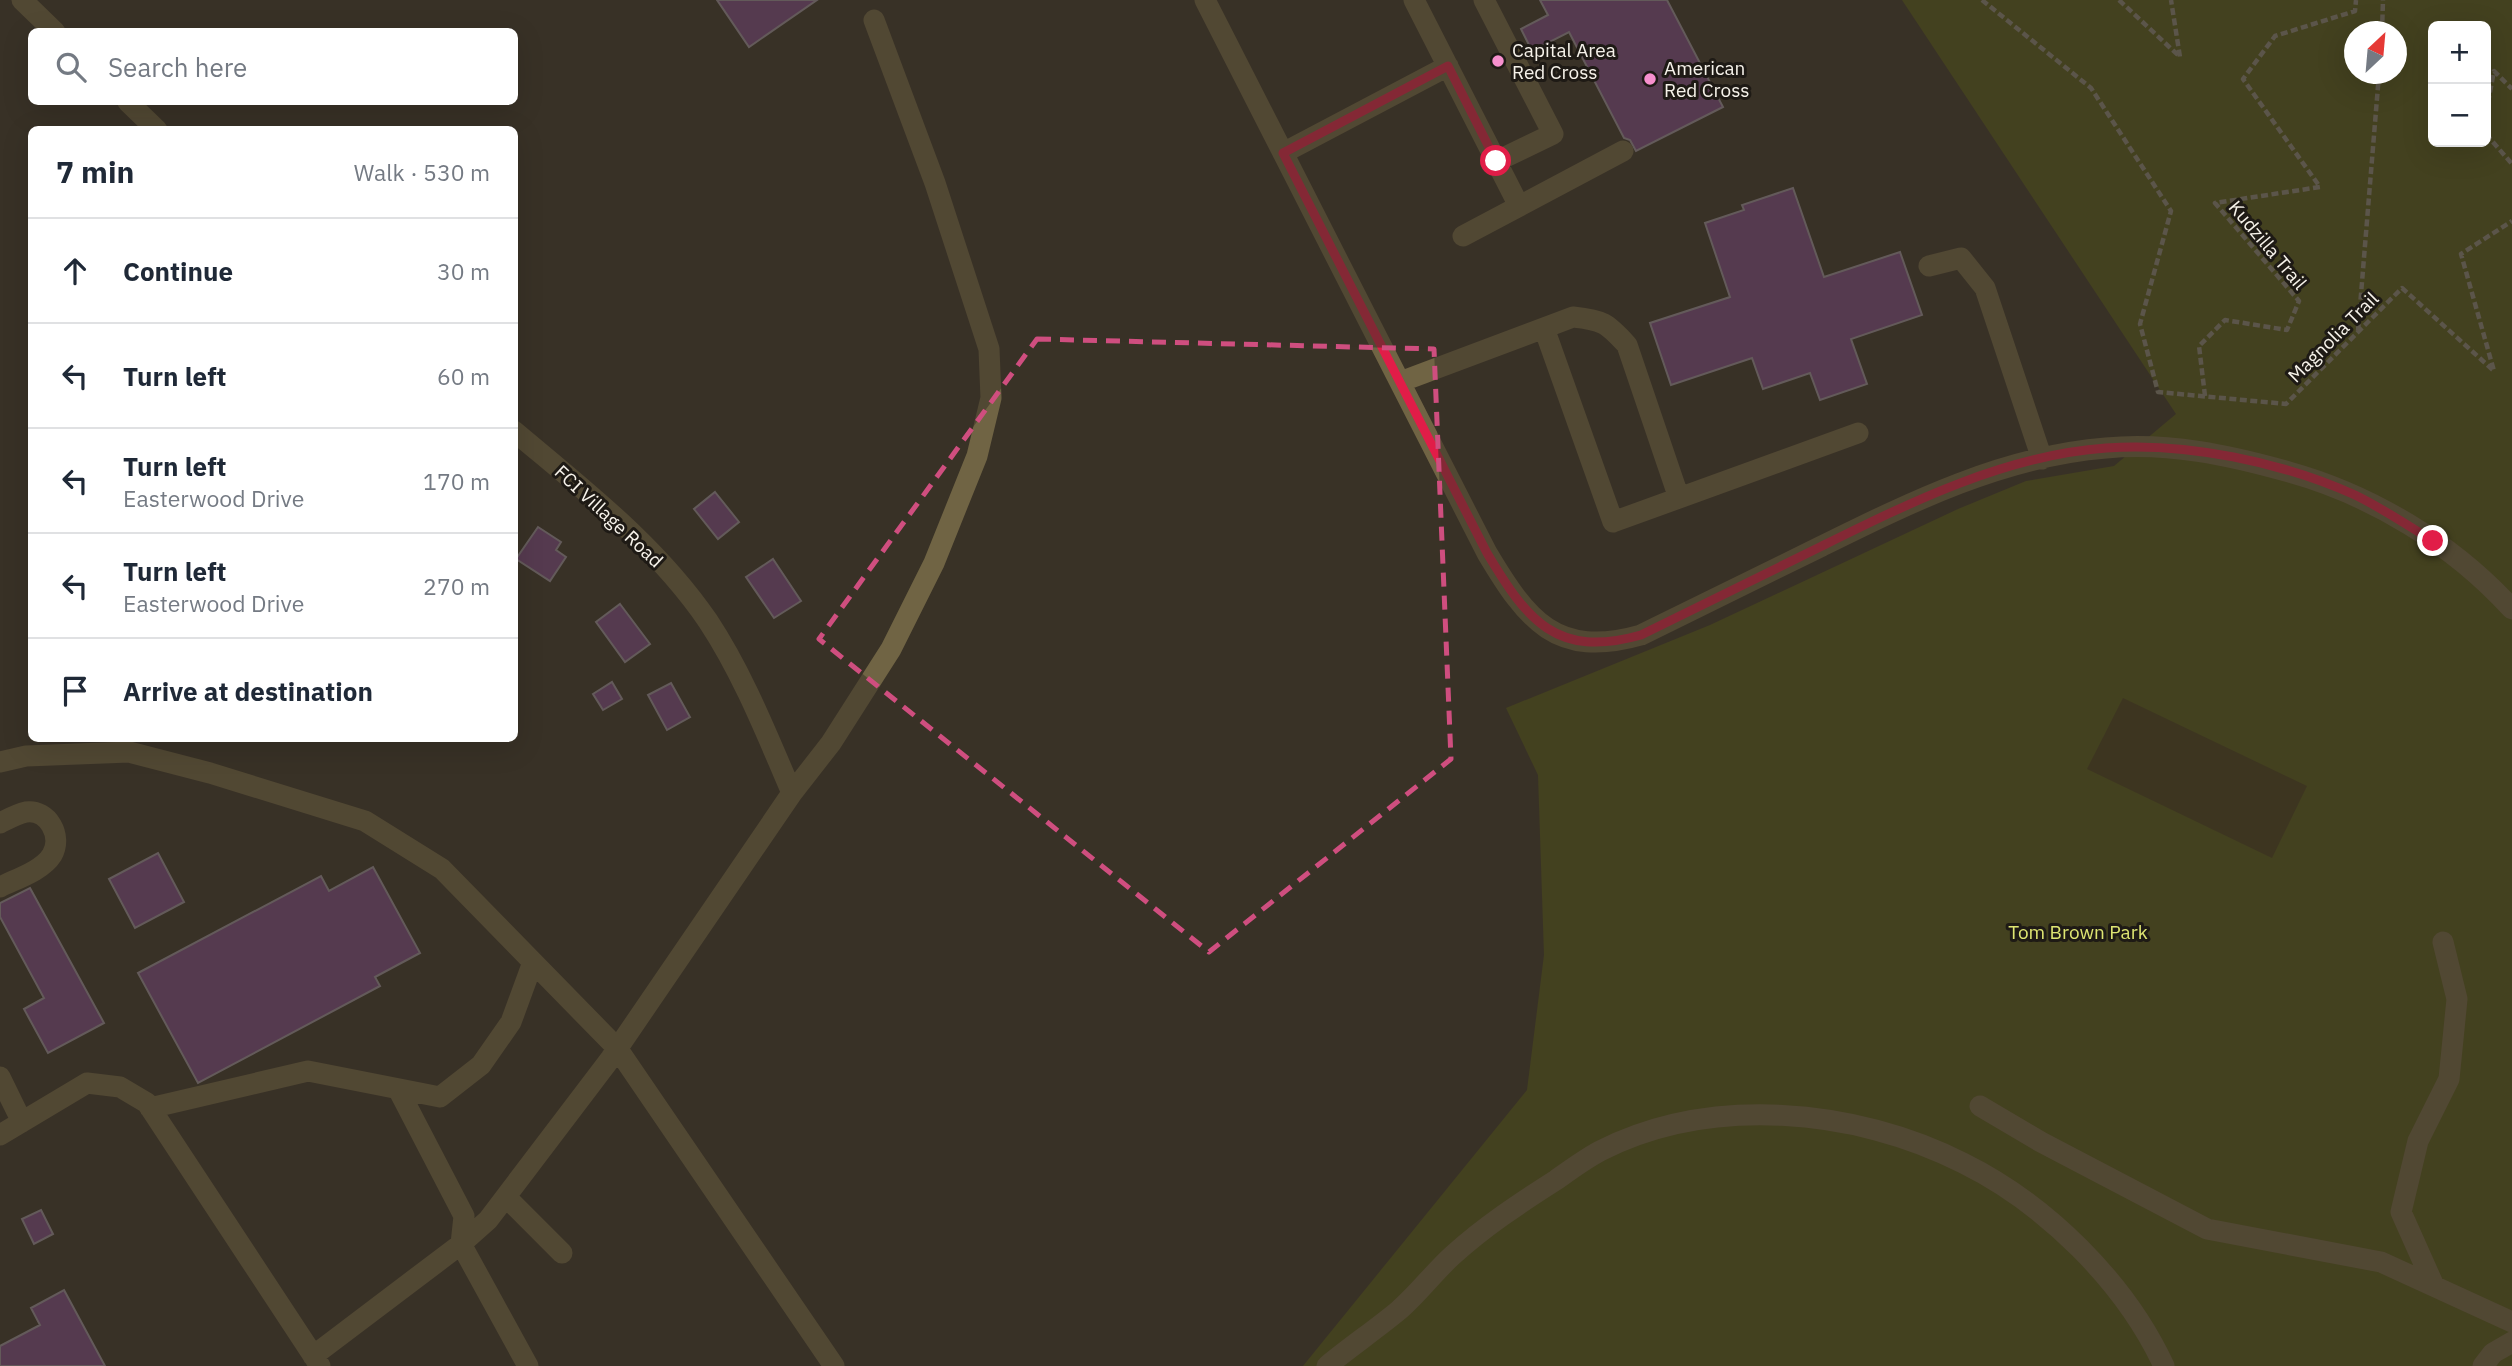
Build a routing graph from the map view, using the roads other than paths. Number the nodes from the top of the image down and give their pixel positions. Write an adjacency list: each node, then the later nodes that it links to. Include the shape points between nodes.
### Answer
1 (22, 0): 6 (street)
2 (1205, 0): 11 (street)
3 (1414, 0): 7 (street)
4 (1484, 0): 12 (street, via 1553,134)
5 (874, 20): 24 (street, via 935,183 989,349 991,398 976,456 934,563 891,649 831,743)
6 (51, 28)
7 (1448, 66): 11 (street); 12 (street)
8 (131, 105): 9 (street)
9 (153, 126)
10 (1623, 151): 13 (street)
11 (1283, 153): 17 (street)
12 (1496, 161): 13 (street)
13 (1519, 206): 14 (street)
14 (1463, 236)
15 (1930, 266): 20 (street, via 1961,258 1985,288)
16 (1545, 328): 17 (street); 21 (street, via 1573,317 1598,320 1627,345); 21 (street, via 1613,522)
17 (1400, 382): 20 (street, via 1511,594 1528,615 1547,628 1593,643 1641,635 1935,492)
18 (1858, 433): 21 (street)
19 (518, 434): 24 (street, FCI Village Road, via 630,531 672,575 736,671)
20 (2042, 459): 22 (street, via 2148,446 2245,460 2305,477 2354,495 2433,541 2476,573)
21 (1679, 498)
22 (2512, 609)
23 (0, 762): 28 (street, via 26,756 129,752 365,821 442,869)
24 (792, 793): 29 (street)
25 (0, 823): 26 (street, via 28,812 42,815 54,830 55,842 52,854 40,867)
26 (0, 887)
27 (2443, 942): 39 (street, via 2458,999 2449,1079 2418,1141 2401,1212)
28 (533, 962): 29 (street); 31 (street, via 510,1022 481,1065 440,1097)
29 (617, 1048): 36 (street); 44 (street)
30 (0, 1077): 34 (street)
31 (398, 1088): 33 (street, via 308,1071); 37 (street, via 464,1216)
32 (1980, 1106): 39 (street, via 2207,1229 2381,1262)
33 (150, 1108): 34 (street, via 120,1087 87,1083); 42 (street)
34 (22, 1122): 35 (street)
35 (0, 1135)
36 (506, 1197): 37 (street); 38 (street)
37 (461, 1244): 42 (street); 43 (street)
38 (562, 1253)
39 (2434, 1286): 40 (street)
40 (2512, 1322)
41 (2512, 1342): 47 (street, via 2493,1353)
42 (316, 1361)
43 (528, 1366)
44 (834, 1366)
45 (1327, 1366): 46 (street, via 1397,1312 1452,1256 1501,1216 1598,1152 1666,1126 1727,1115 1777,1115 1876,1130 1964,1163 2007,1190 2084,1252 2120,1293)
46 (2164, 1366)
47 (2483, 1366)

